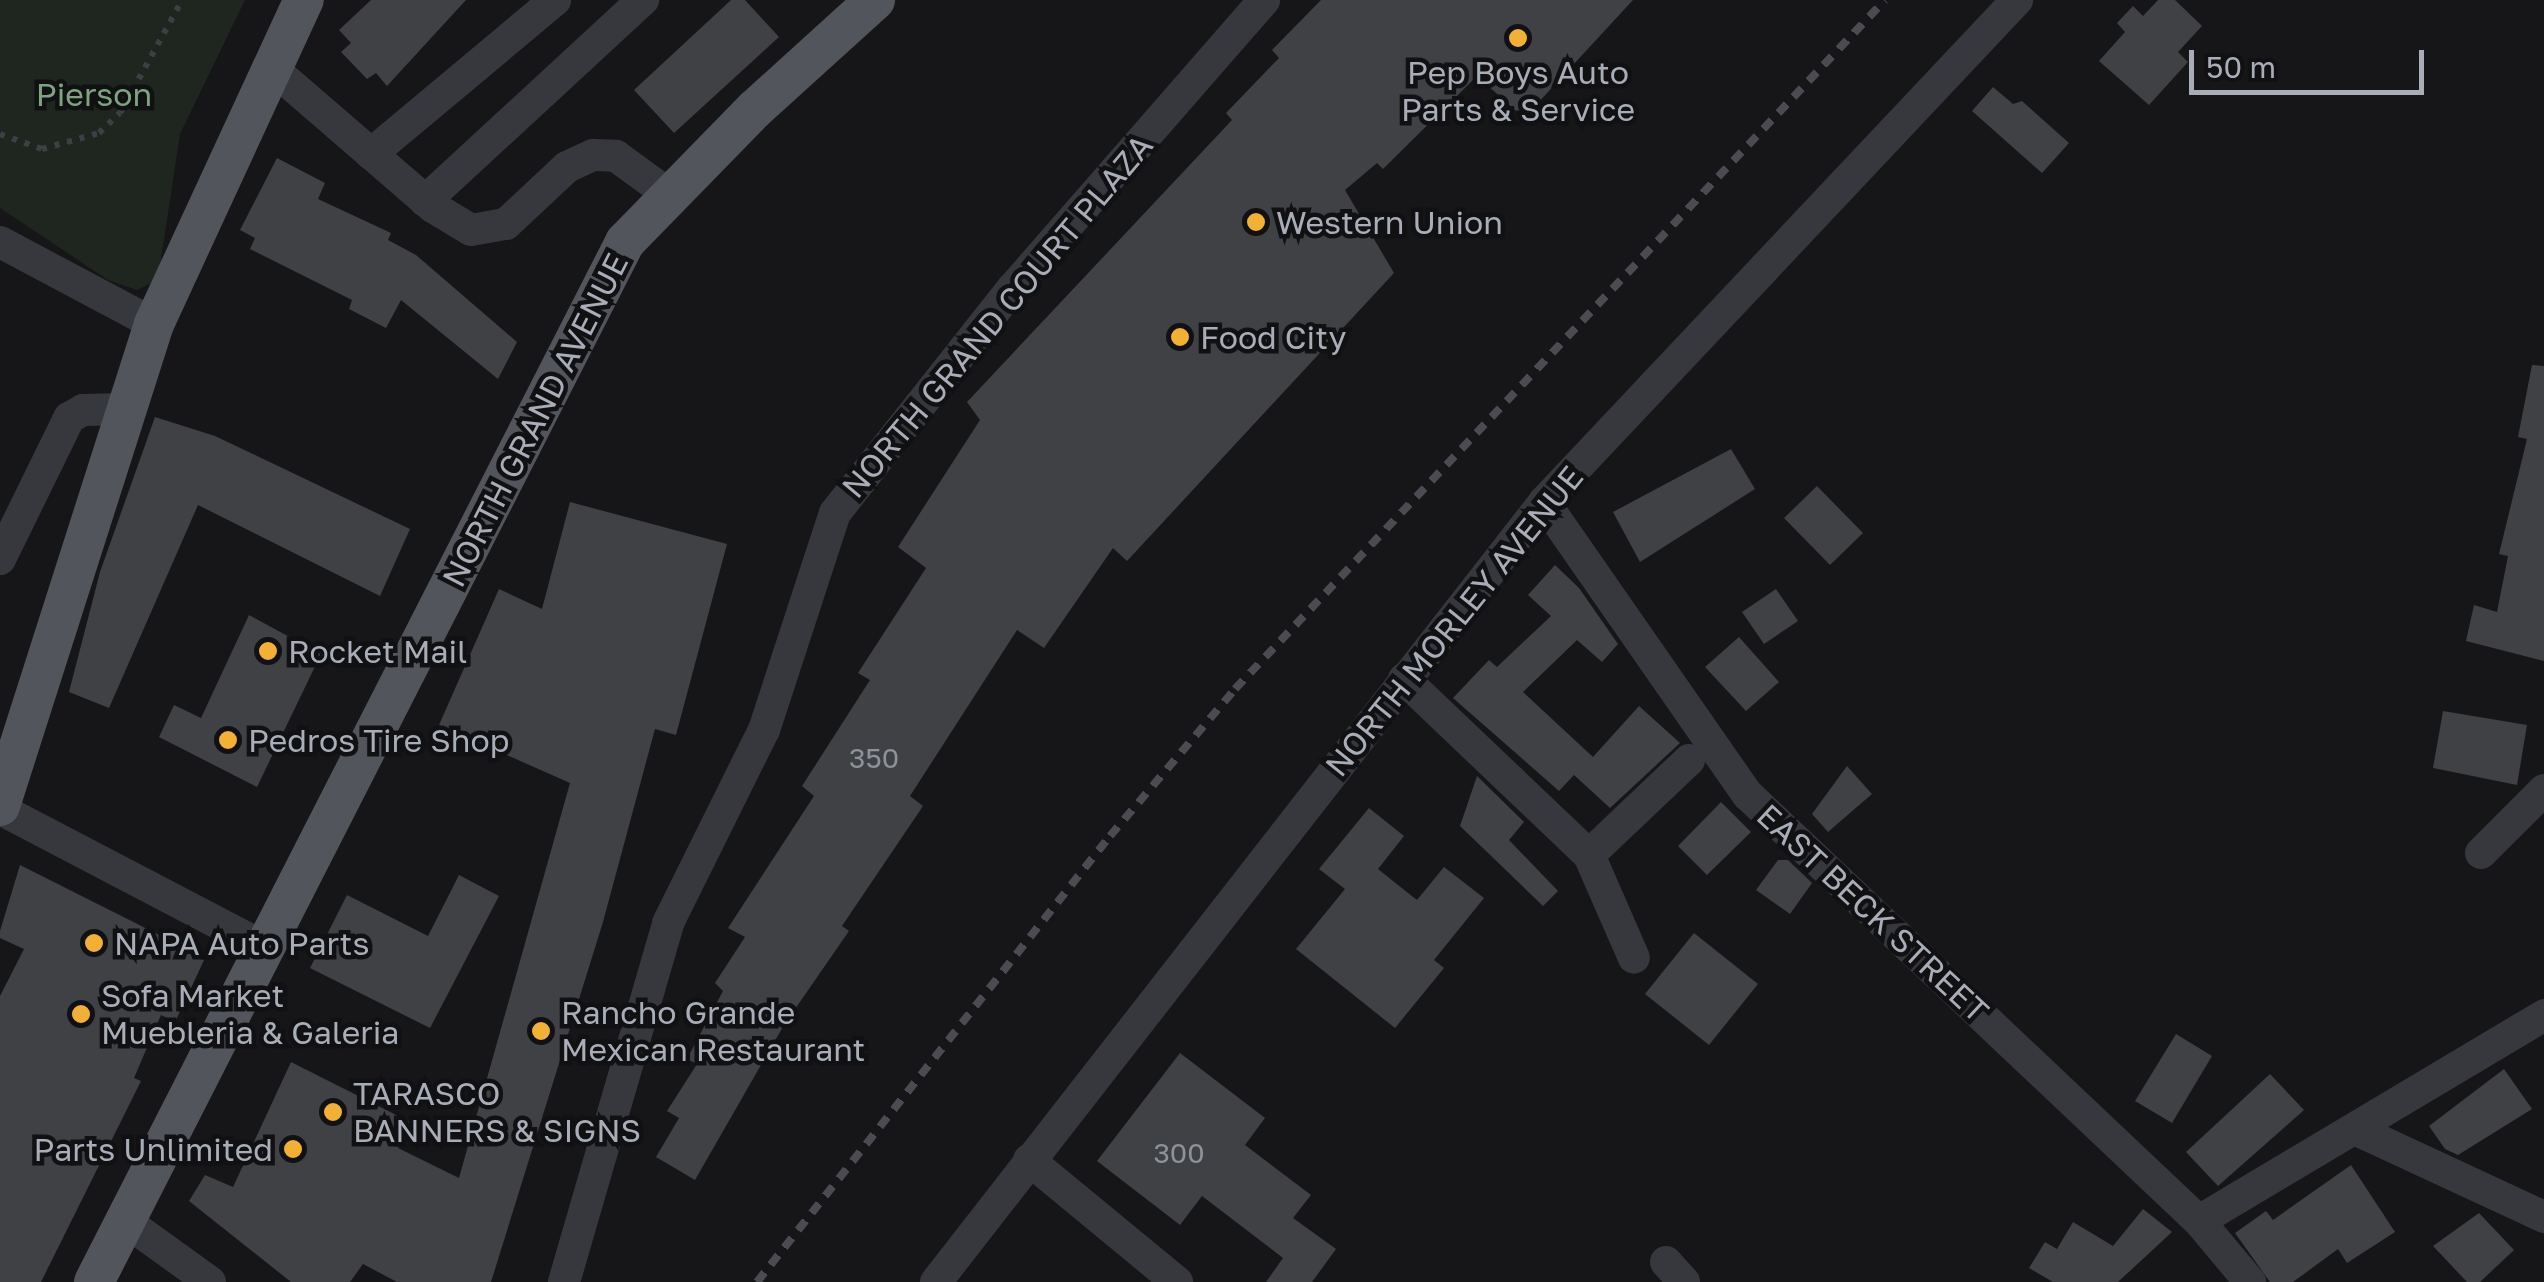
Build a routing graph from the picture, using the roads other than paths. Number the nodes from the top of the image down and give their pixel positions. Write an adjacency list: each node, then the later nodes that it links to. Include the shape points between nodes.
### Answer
1 (304, 0): 7 (main road)
2 (555, 0): 8 (street)
3 (643, 0): 10 (street)
4 (875, 0): 9 (main road, NORTH GRAND AVENUE)
5 (1264, 0): 32 (street, NORTH GRAND COURT PLAZA, via 1013,288 835,513 764,730 668,923)
6 (2018, 0): 14 (street, NORTH MORLEY AVENUE)
7 (273, 70): 8 (street); 12 (main road)
8 (371, 154): 10 (street)
9 (670, 196): 10 (street, via 616,156 593,155 567,167 506,224 486,230 454,224); 22 (main road, NORTH GRAND AVENUE, via 626,242)
10 (425, 201)
11 (0, 242): 12 (street)
12 (154, 324): 13 (main road)
13 (127, 408): 15 (street, via 83,410 69,418); 19 (main road)
14 (1544, 502): 16 (street, NORTH MORLEY AVENUE); 29 (street, EAST BECK STREET, via 1748,795)
15 (0, 559)
16 (1404, 680): 21 (street); 26 (street, NORTH MORLEY AVENUE)
17 (1689, 760): 21 (street)
18 (2544, 790): 20 (street)
19 (0, 807): 22 (street)
20 (2480, 854)
21 (1589, 855): 23 (street)
22 (268, 949): 28 (main road, NORTH GRAND AVENUE)
23 (1634, 958)
24 (2544, 1017): 25 (street); 29 (street)
25 (2361, 1132): 27 (street); 29 (street)
26 (1029, 1160): 33 (street, NORTH MORLEY AVENUE); 34 (street)
27 (2544, 1217)
28 (124, 1220): 30 (main road, NORTH GRAND AVENUE); 31 (street)
29 (2199, 1221): 35 (street, EAST BECK STREET)
30 (94, 1282)
31 (210, 1282)
32 (564, 1282)
33 (936, 1282)
34 (1177, 1282)
35 (2250, 1282)

